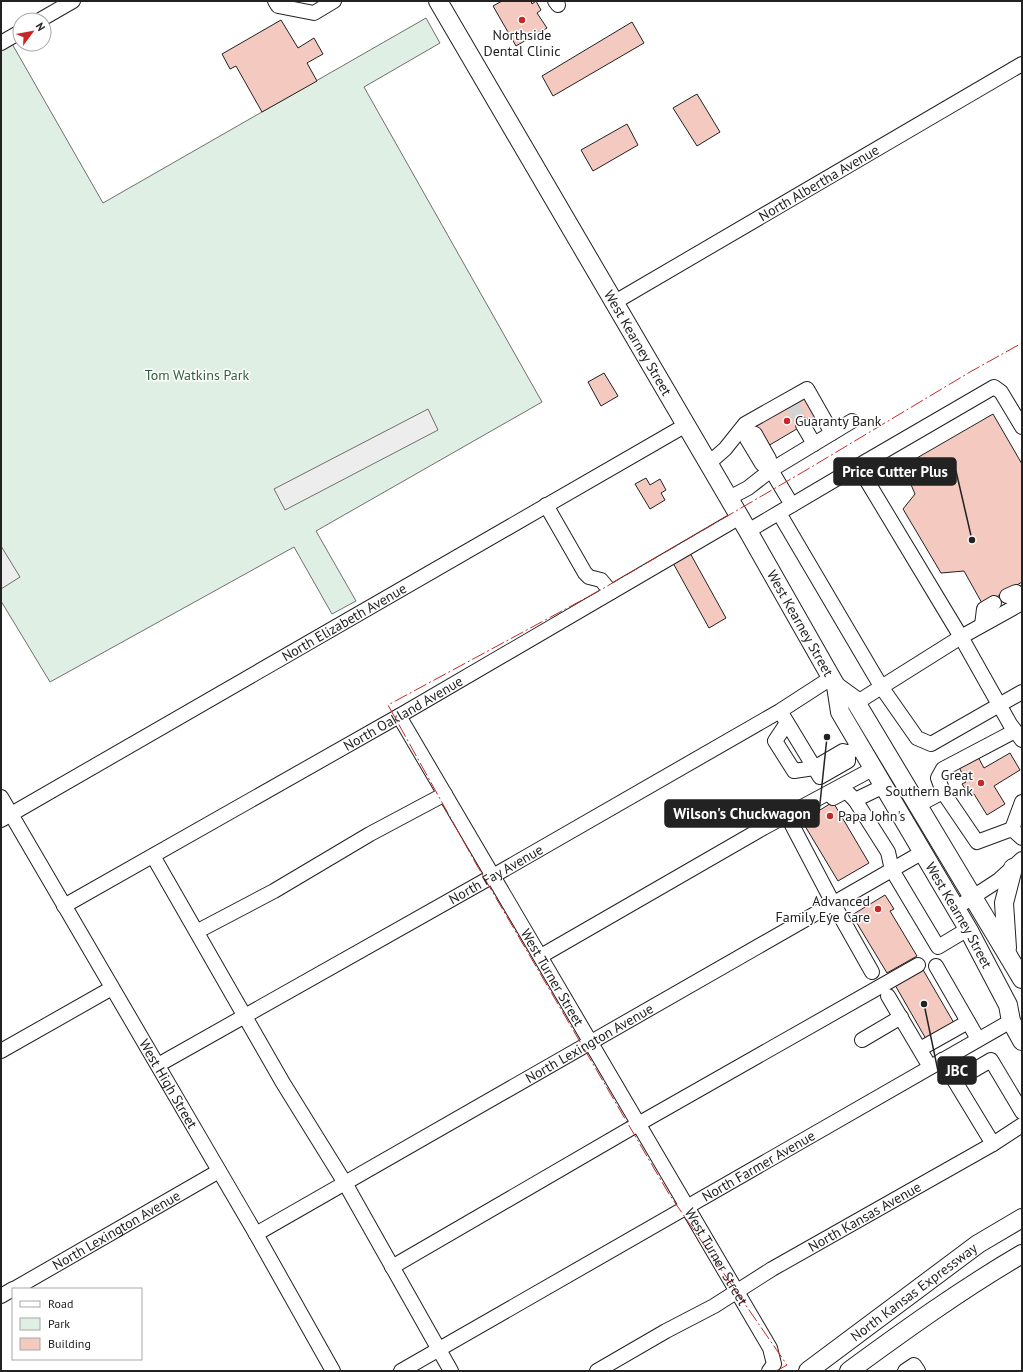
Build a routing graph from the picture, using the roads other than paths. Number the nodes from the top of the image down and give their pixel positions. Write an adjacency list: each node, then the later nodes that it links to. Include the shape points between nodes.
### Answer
1 (73, 1): 5 (street)
2 (275, 1): 3 (street, via 278,6 314,13)
3 (334, 1)
4 (438, 1): 9 (main road, West Kearney Street)
5 (52, 13)
6 (12, 37): 7 (street)
7 (1, 43)
8 (1022, 64): 9 (street, North Albertha Avenue)
9 (614, 302): 11 (main road, West Kearney Street)
10 (852, 421): 15 (street)
11 (686, 425): 17 (main road, West Kearney Street); 21 (street, North Elizabeth Avenue)
12 (804, 425): 16 (street)
13 (1022, 427): 18 (street, North Oakland Avenue, via 1001,392 994,387)
14 (747, 428): 15 (street, via 790,402 806,389); 17 (street); 19 (street, via 755,434 769,459)
15 (832, 434): 16 (street)
16 (814, 444): 19 (street)
17 (708, 463): 20 (main road, West Kearney Street)
18 (858, 466): 22 (street, North Oakland Avenue); 31 (street)
19 (770, 468): 20 (street, via 748,488); 22 (street)
20 (729, 498): 24 (main road, West Kearney Street)
21 (546, 505): 25 (street, via 585,573 589,577 601,580); 51 (street, North Elizabeth Avenue)
22 (792, 505): 23 (street, North Oakland Avenue)
23 (779, 513): 24 (street, North Oakland Avenue); 33 (street)
24 (744, 524): 25 (street, North Oakland Avenue); 32 (main road, West Kearney Street)
25 (610, 592): 38 (street, North Oakland Avenue)
26 (1007, 596): 27 (street, via 1016,592)
27 (1022, 596)
28 (994, 603): 30 (street, via 984,609)
29 (1022, 603): 30 (street)
30 (982, 626): 31 (street)
31 (961, 637): 33 (street); 36 (street)
32 (834, 682): 35 (main road, West Kearney Street); 37 (street, North Fay Avenue); 41 (main road, West Kearney Street, via 840,712)
33 (882, 688): 35 (street); 36 (street, via 917,738 930,744)
34 (1022, 692): 36 (street)
35 (856, 703): 50 (main road, West Kearney Street)
36 (1000, 706): 40 (street)
37 (780, 711): 39 (street); 57 (street, North Fay Avenue)
38 (400, 716): 46 (street, West Turner Street); 54 (street, North Oakland Avenue)
39 (787, 723): 42 (street); 42 (street, via 775,741 794,771)
40 (1019, 736): 45 (street, via 943,769 938,778)
41 (854, 750): 42 (street, via 848,761 820,777); 44 (main road, West Kearney Street)
42 (814, 768)
43 (865, 773): 65 (street, via 763,828)
44 (884, 786): 48 (street); 53 (main road, West Kearney Street)
45 (943, 792): 50 (street); 52 (street, via 977,842)
46 (445, 794): 57 (street, West Turner Street); 63 (street)
47 (1, 797): 51 (street, West High Street)
48 (856, 800): 56 (street, via 888,852); 59 (street, via 846,791 790,823)
49 (1022, 802): 52 (street)
50 (918, 805): 58 (main road, West Kearney Street)
51 (6, 817): 60 (street, West High Street)
52 (1017, 834)
53 (923, 852): 56 (street, North Lexington Avenue); 61 (main road, West Kearney Street)
54 (153, 856): 60 (street, North Oakland Avenue); 63 (street)
55 (1017, 864): 58 (street); 64 (main road, via 1004,903)
56 (892, 870): 59 (street, North Lexington Avenue); 62 (street, via 938,948)
57 (493, 876): 65 (street, West Turner Street); 72 (street, North Fay Avenue)
58 (974, 896): 61 (street); 64 (main road, West Kearney Street)
59 (832, 903): 68 (street); 79 (street, North Lexington Avenue)
60 (64, 906): 70 (street, West High Street)
61 (956, 908): 62 (main road, West Kearney Street)
62 (968, 928): 74 (main road, West Kearney Street, via 1008,1005)
63 (198, 931): 72 (street)
64 (1008, 955): 69 (main road, West Kearney Street)
65 (541, 956): 79 (street, West Turner Street)
66 (918, 966): 86 (street)
67 (936, 966): 75 (street)
68 (872, 972)
69 (1022, 979)
70 (112, 988): 81 (street); 83 (street, West High Street)
71 (888, 996): 73 (street)
72 (246, 1016): 83 (street, North Fay Avenue); 90 (street, via 283,1083)
73 (901, 1016): 77 (street); 80 (street)
74 (1011, 1021): 76 (street, North Farmer Avenue); 78 (main road, West Kearney Street)
75 (968, 1022): 76 (street); 80 (street)
76 (978, 1039): 82 (street, North Farmer Avenue)
77 (862, 1040)
78 (1022, 1040)
79 (592, 1041): 86 (street, West Turner Street); 90 (street, North Lexington Avenue)
80 (920, 1049): 82 (street)
81 (1, 1051)
82 (936, 1064): 84 (street); 91 (street, North Farmer Avenue)
83 (158, 1066): 89 (street, West High Street)
84 (955, 1081): 85 (street, via 991,1060); 88 (street)
85 (1022, 1112)
86 (640, 1123): 91 (street, West Turner Street); 95 (street)
87 (1022, 1125): 88 (street, North Kansas Avenue)
88 (993, 1144): 99 (street, North Kansas Avenue)
89 (219, 1171): 93 (street, West High Street); 97 (street, North Lexington Avenue)
90 (345, 1183): 93 (street, North Lexington Avenue); 95 (street)
91 (688, 1206): 99 (street, West Turner Street); 102 (street, North Farmer Avenue)
92 (1022, 1218): 108 (main road, North Kansas Expressway, via 978,1244)
93 (256, 1234): 104 (street, West High Street)
94 (1022, 1254): 101 (main road, North Kansas Expressway)
95 (392, 1267): 102 (street)
96 (1022, 1268): 101 (main road, via 977,1295)
97 (15, 1288)
98 (12, 1290): 100 (street, North Lexington Avenue)
99 (737, 1291): 103 (street, West Turner Street, via 770,1348); 107 (street, North Kansas Avenue)
100 (1, 1296)
101 (919, 1320): 109 (main road, North Kansas Expressway)
102 (439, 1349): 105 (street, North Farmer Avenue); 106 (street)
103 (771, 1367)
104 (333, 1371)
105 (401, 1371)
106 (452, 1371)
107 (597, 1371)
108 (808, 1371)
109 (849, 1371)
110 (905, 1371): 111 (street, via 914,1365)
111 (918, 1371)

